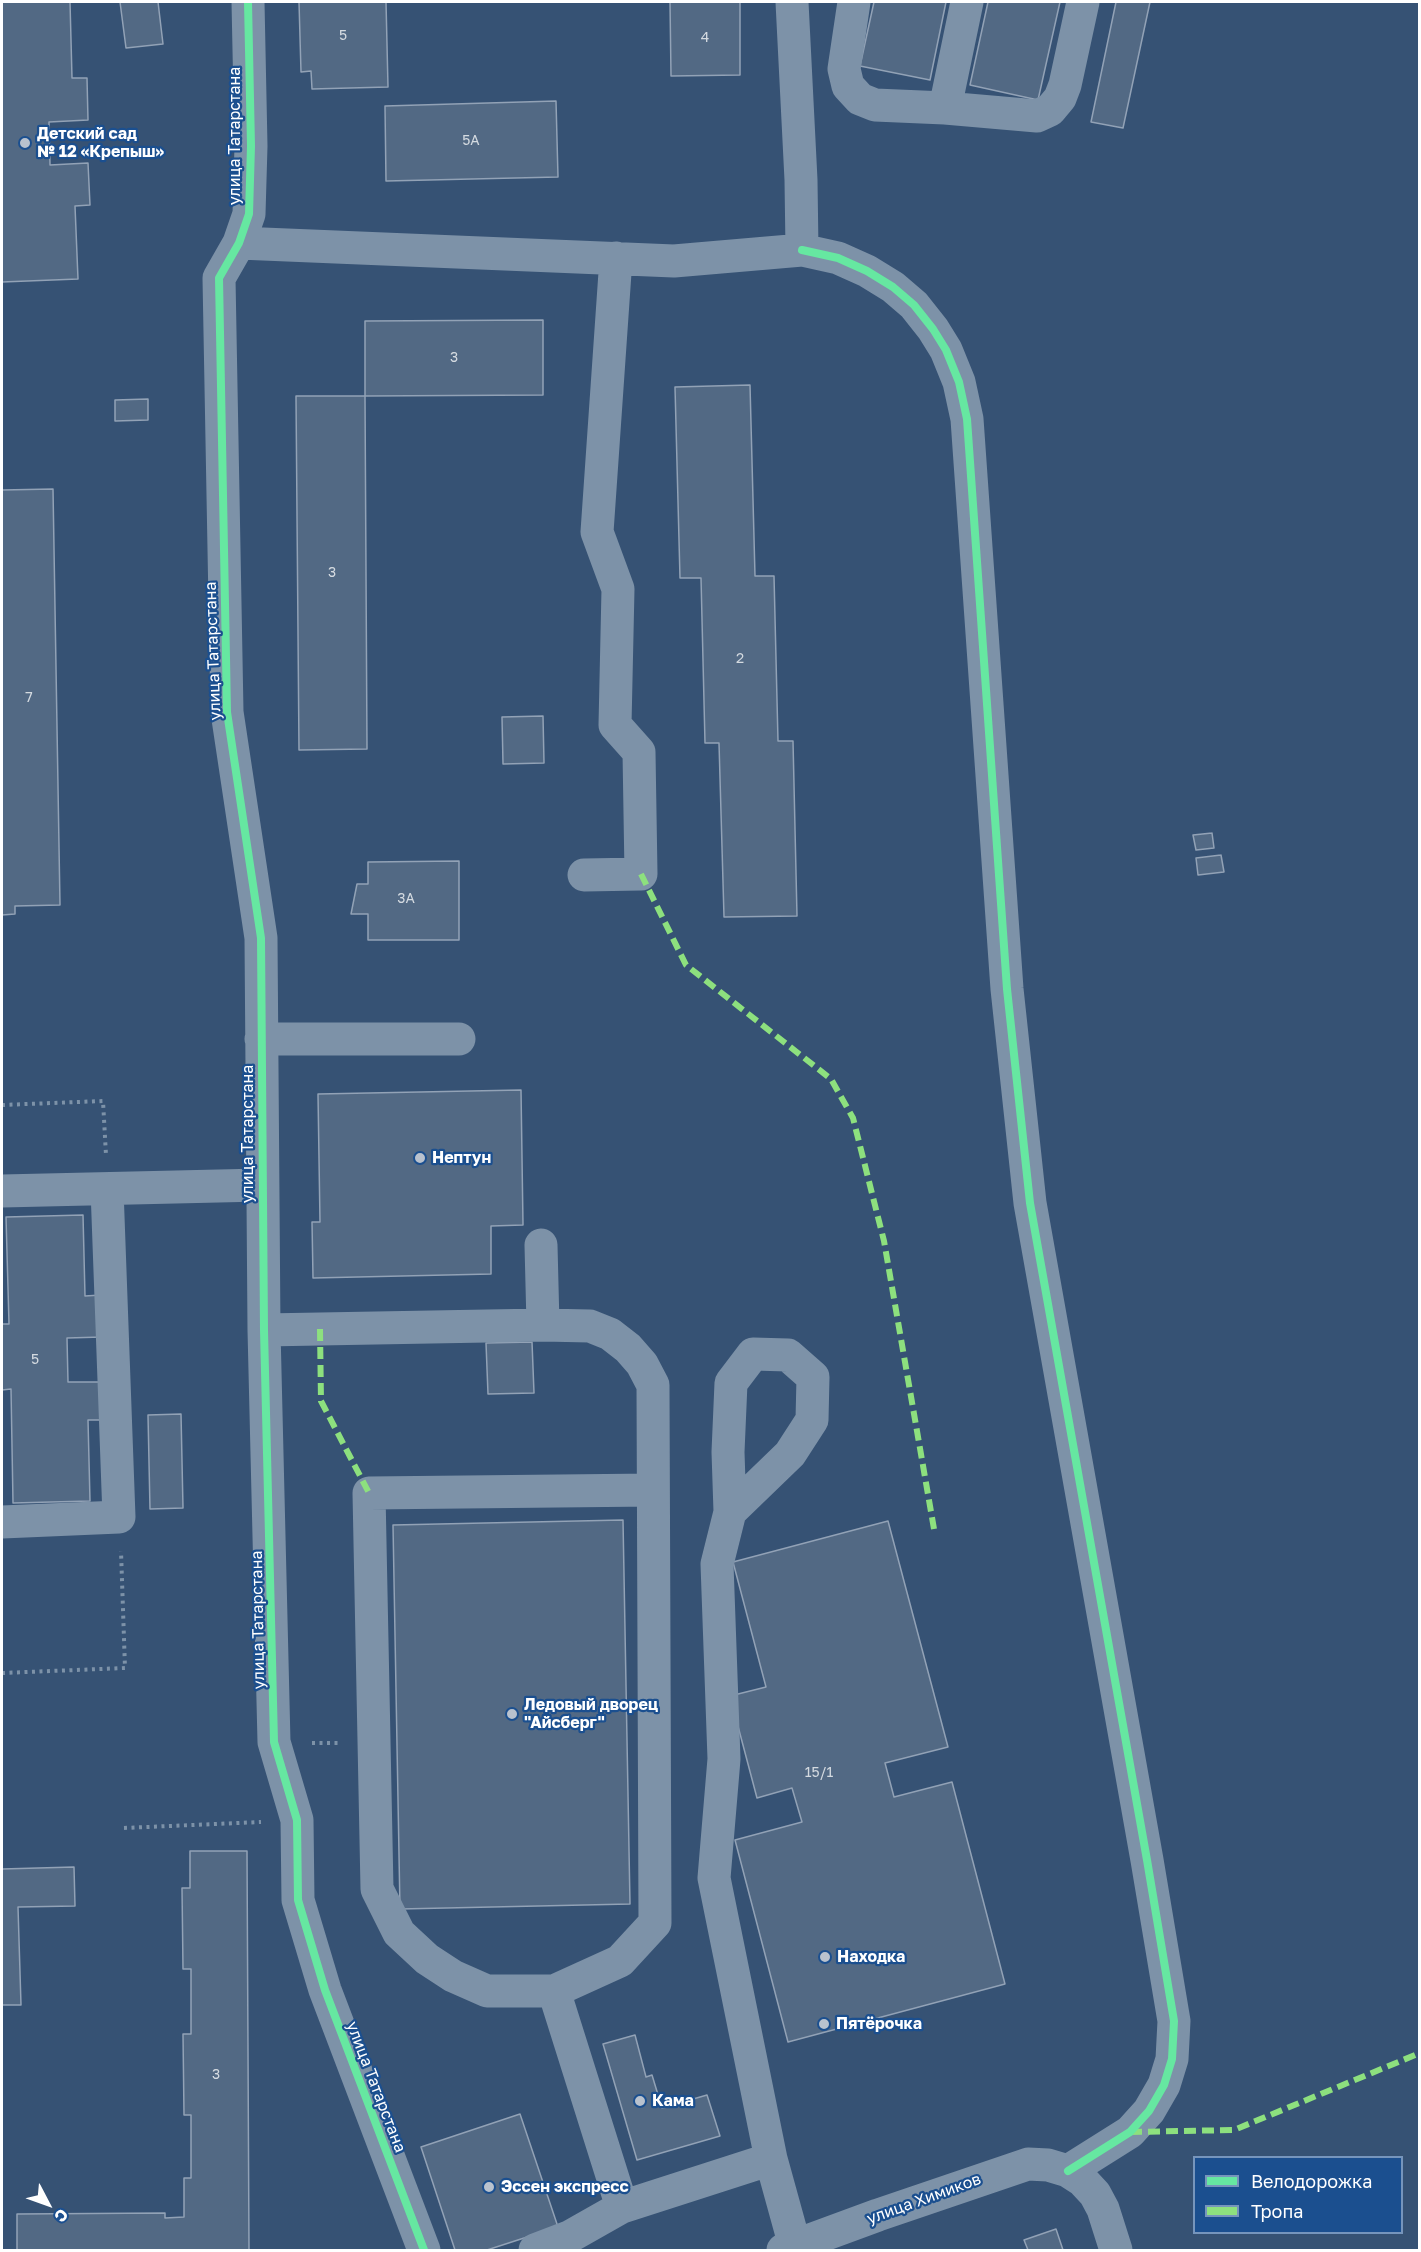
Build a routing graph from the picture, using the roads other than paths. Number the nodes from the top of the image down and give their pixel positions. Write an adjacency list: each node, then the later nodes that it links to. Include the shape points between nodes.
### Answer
1 (248, 2): 7 (street, улица Татарстана, via 249,214)
2 (792, 2): 8 (street)
3 (855, 2): 6 (street, via 844,69 848,86 860,99 875,105)
4 (967, 2): 6 (street)
5 (1083, 2): 6 (street, via 1065,85 1050,110 1038,116)
6 (945, 108)
7 (239, 243): 9 (street); 11 (street, улица Татарстана, via 219,278 227,712 261,938)
8 (802, 250): 9 (street, via 674,261); 24 (street, via 838,258 867,271 914,305 946,350 959,382 967,419 1007,990 1030,1203 1174,2021 1172,2059 1164,2085 1149,2111 1130,2132)
9 (616, 258): 10 (street, via 597,532 618,589 615,725 639,752 641,874)
10 (584, 875)
11 (261, 1039): 12 (street); 13 (street, улица Татарстана)
12 (459, 1039)
13 (262, 1185): 14 (street); 18 (street, улица Татарстана)
14 (107, 1189): 15 (street); 21 (street, via 119,1517)
15 (2, 1191)
16 (541, 1245): 17 (street)
17 (543, 1325): 18 (street); 19 (street, via 590,1326 610,1334 642,1364 653,1385)
18 (264, 1330): 27 (street, улица Татарстана, via 274,1742 297,1820 298,1900 325,1990)
19 (653, 1490): 22 (street, via 655,1923 620,1961); 22 (street, via 369,1493 377,1889 399,1933 426,1959 453,1976 487,1990)
20 (730, 1512): 23 (street, via 717,1564 724,1759 714,1878)
21 (2, 1522)
22 (554, 1991): 25 (street)
23 (771, 2159): 25 (street); 26 (street)
24 (1068, 2171): 26 (street, улица Химиков, via 1048,2165 1011,2168); 29 (street, via 1095,2194)
25 (622, 2207): 28 (street, via 569,2237)
26 (789, 2248)
27 (424, 2250)
28 (535, 2250)
29 (1116, 2250)

